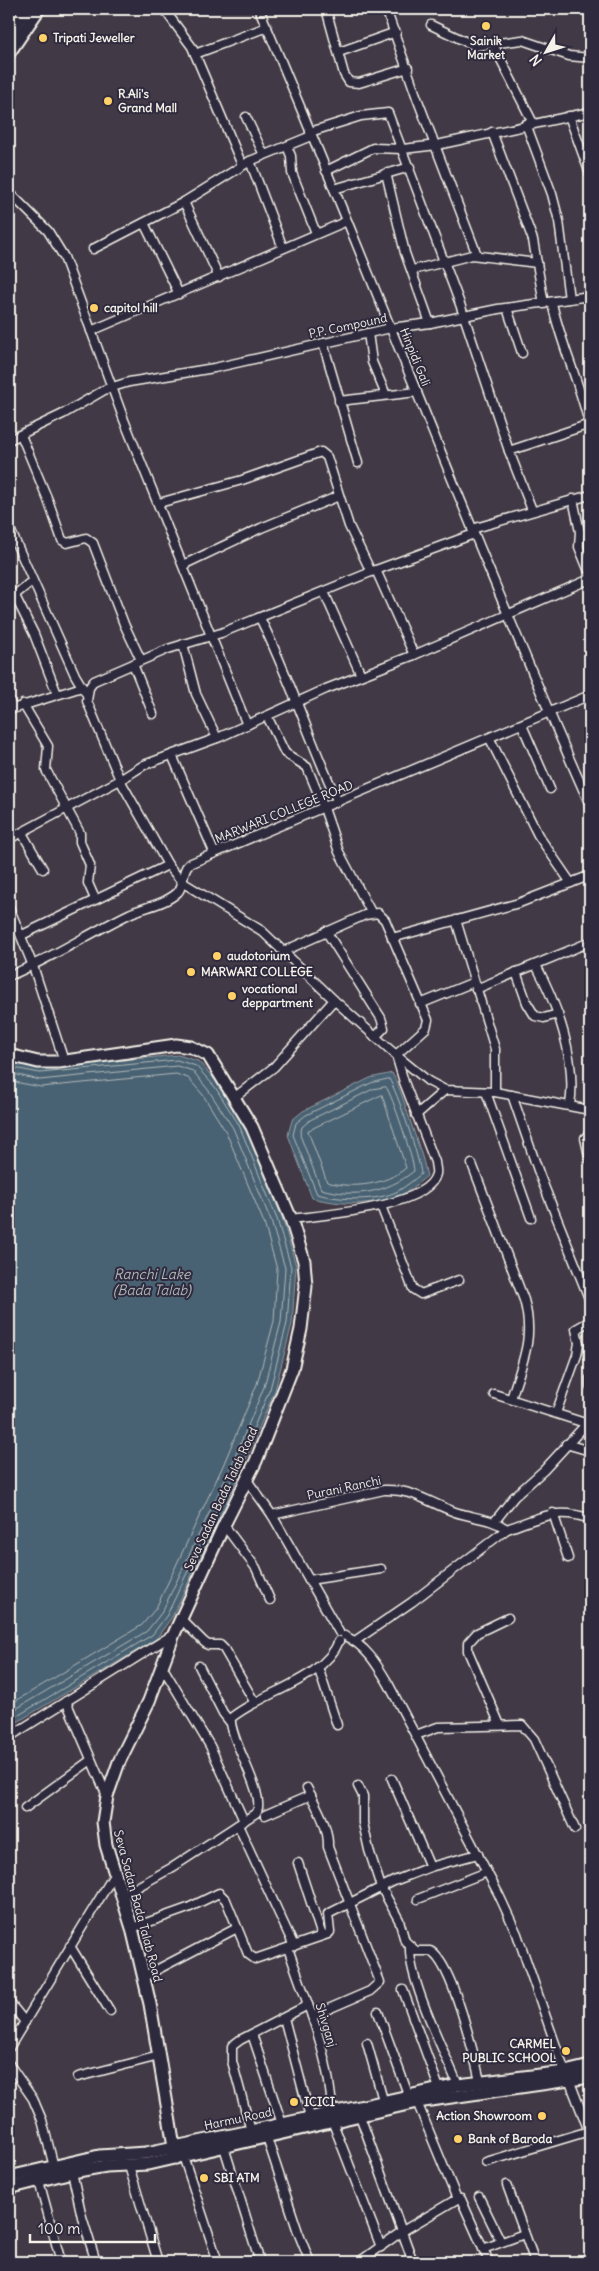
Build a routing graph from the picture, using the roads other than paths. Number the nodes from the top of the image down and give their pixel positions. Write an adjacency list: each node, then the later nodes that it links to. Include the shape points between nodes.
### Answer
1 (26, 9): 10 (street)
2 (39, 9): 13 (street)
3 (164, 9): 14 (street)
4 (259, 9): 8 (street, Hinpidi Gali)
5 (326, 9): 12 (street)
6 (386, 9): 9 (street)
7 (430, 25): 11 (street, via 475,46)
8 (267, 27): 14 (street); 22 (street, Hinpidi Gali)
9 (396, 32): 12 (street); 16 (street)
10 (9, 35)
11 (492, 44): 15 (street, via 522,40 569,56); 20 (street)
12 (339, 52): 16 (street, via 346,79 353,84)
13 (9, 53)
14 (195, 54): 28 (street)
15 (590, 58)
16 (408, 68): 23 (street, via 420,108)
17 (590, 112): 19 (street)
18 (246, 116): 26 (street)
19 (568, 116): 20 (street); 32 (street)
20 (530, 123): 21 (street); 48 (street, via 559,222)
21 (492, 132): 23 (street); 43 (street, via 528,226)
22 (311, 134): 24 (street); 25 (street, via 361,116 388,113); 30 (street, Hinpidi Gali)
23 (437, 145): 25 (street); 41 (street)
24 (287, 146): 26 (street); 38 (street, via 292,174)
25 (403, 149): 29 (street); 30 (street, via 373,148)
26 (264, 155): 27 (street)
27 (250, 161): 28 (street); 39 (street)
28 (242, 165): 35 (street)
29 (410, 167): 31 (street); 42 (street)
30 (326, 171): 33 (street, Hinpidi Gali)
31 (386, 173): 33 (street); 44 (street, via 405,253)
32 (590, 174)
33 (334, 189): 36 (street, Hinpidi Gali)
34 (9, 192): 54 (street, via 58,245)
35 (184, 202): 37 (street); 45 (street)
36 (347, 221): 38 (street); 53 (street, Hinpidi Gali)
37 (144, 222): 40 (street); 46 (street)
38 (316, 234): 39 (street)
39 (283, 248): 45 (street)
40 (93, 249)
41 (477, 255): 42 (street); 43 (street)
42 (444, 261): 44 (street); 51 (street)
43 (537, 264): 49 (street)
44 (413, 270): 52 (street)
45 (220, 277): 46 (street)
46 (179, 294): 54 (street)
47 (590, 296): 48 (street, P.P. Compound)
48 (569, 299): 49 (street, P.P. Compound)
49 (548, 304): 50 (street, P.P. Compound); 62 (street)
50 (507, 308): 51 (street, P.P. Compound); 57 (street)
51 (465, 316): 52 (street, P.P. Compound); 65 (street)
52 (430, 323): 53 (street, P.P. Compound)
53 (391, 328): 55 (street, P.P. Compound); 59 (street, Hinpidi Gali)
54 (91, 331): 58 (street)
55 (368, 333): 56 (street, P.P. Compound); 60 (street, via 372,362)
56 (323, 343): 58 (street, P.P. Compound); 61 (street)
57 (522, 353)
58 (112, 387): 63 (street, P.P. Compound); 70 (street)
59 (416, 392): 60 (street); 73 (street, Hinpidi Gali)
60 (386, 395): 61 (street)
61 (339, 401): 66 (street)
62 (590, 424): 65 (street)
63 (21, 435): 64 (street, P.P. Compound); 85 (street, via 62,540 67,543 86,538 93,543)
64 (9, 440)
65 (509, 451): 71 (street)
66 (358, 463)
67 (590, 495): 69 (street)
68 (339, 496): 70 (street, via 327,457 321,452 242,480); 74 (street); 75 (street, via 349,526)
69 (573, 499): 71 (street); 76 (street, via 580,532 579,547)
70 (159, 503): 74 (street)
71 (532, 510): 73 (street)
72 (9, 527): 78 (street)
73 (473, 531): 75 (street); 80 (street, Hinpidi Gali)
74 (183, 565): 82 (street)
75 (374, 571): 79 (street); 84 (street)
76 (590, 574)
77 (590, 579): 80 (street)
78 (32, 581): 88 (street); 89 (street, via 16,594 16,598)
79 (324, 592): 81 (street); 87 (street)
80 (508, 614): 84 (street); 96 (street, Hinpidi Gali)
81 (260, 618): 82 (street); 92 (street)
82 (210, 636): 83 (street); 98 (street)
83 (183, 644): 85 (street); 100 (street, via 196,694)
84 (414, 655): 87 (street)
85 (141, 660): 86 (street)
86 (133, 664): 88 (street, via 94,681); 95 (street)
87 (362, 675): 92 (street)
88 (85, 691): 89 (street); 103 (street)
89 (57, 694): 93 (street)
90 (588, 698): 96 (street, MARWARI COLLEGE ROAD)
91 (9, 699): 94 (street)
92 (298, 702): 97 (street); 105 (street, via 316,755)
93 (23, 704): 94 (street); 108 (street, via 48,746 46,770)
94 (10, 709)
95 (153, 714)
96 (549, 714): 99 (street, MARWARI COLLEGE ROAD); 106 (street, Hinpidi Gali)
97 (267, 716): 98 (street); 107 (street, via 285,753 307,768)
98 (247, 726): 100 (street)
99 (522, 726): 101 (street, MARWARI COLLEGE ROAD); 104 (street)
100 (216, 738): 102 (street)
101 (490, 739): 105 (street, MARWARI COLLEGE ROAD); 116 (street, via 538,835)
102 (172, 755): 103 (street, via 144,765); 111 (street)
103 (120, 780): 108 (street); 112 (street)
104 (550, 789)
105 (338, 802): 107 (street, MARWARI COLLEGE ROAD)
106 (590, 805)
107 (324, 808): 111 (street, MARWARI COLLEGE ROAD); 119 (street, via 338,852)
108 (67, 809): 109 (street); 117 (street, via 78,828 88,860 90,871 87,879)
109 (22, 833): 110 (street); 113 (street)
110 (9, 839)
111 (214, 852): 115 (street, MARWARI COLLEGE ROAD, via 188,864)
112 (168, 865): 115 (street); 117 (street)
113 (43, 869)
114 (586, 876): 116 (street)
115 (182, 882): 126 (street, via 246,920); 128 (street, MARWARI COLLEGE ROAD, via 178,892 171,897 114,921)
116 (570, 883): 120 (street, via 519,903)
117 (95, 899): 123 (street)
118 (9, 906): 121 (street)
119 (371, 912): 122 (street); 124 (street, via 381,916)
120 (456, 920): 124 (street); 131 (street)
121 (12, 925): 123 (street)
122 (326, 931): 126 (street); 135 (street, via 381,1018 384,1028)
123 (22, 935): 128 (street)
124 (392, 938): 133 (street)
125 (590, 942): 127 (street)
126 (284, 951): 132 (street)
127 (536, 964): 129 (street); 134 (street)
128 (33, 966): 130 (street, MARWARI COLLEGE ROAD); 138 (street)
129 (516, 972): 131 (street); 134 (street, via 535,1016 544,1018)
130 (9, 976)
131 (475, 986): 133 (street); 140 (street, via 495,1050)
132 (334, 1000): 135 (street); 142 (street, via 274,1067)
133 (420, 1004): 136 (street, via 429,1024)
134 (558, 1014): 143 (street, via 572,1083)
135 (375, 1036): 136 (street)
136 (396, 1055): 139 (street); 145 (street)
137 (9, 1056): 138 (street, Seva Sadan Bada Talab Road, via 38,1062)
138 (64, 1061): 142 (street, Seva Sadan Bada Talab Road, via 166,1046 191,1046 208,1055)
139 (445, 1090): 140 (street); 145 (street)
140 (490, 1092): 141 (street); 150 (street)
141 (512, 1095): 143 (street); 153 (street)
142 (235, 1097): 151 (street, Seva Sadan Bada Talab Road, via 258,1137)
143 (570, 1105): 144 (street)
144 (590, 1110)
145 (416, 1115): 149 (street, via 435,1162 436,1173 425,1188)
146 (590, 1133): 147 (street, via 585,1138)
147 (590, 1160)
148 (472, 1164): 158 (street, via 530,1321 529,1336)
149 (381, 1206): 151 (street); 152 (street, via 417,1293)
150 (531, 1218)
151 (291, 1219): 163 (street, Seva Sadan Bada Talab Road, via 305,1273 305,1306 292,1369)
152 (459, 1280)
153 (590, 1301)
154 (590, 1321): 159 (street, via 576,1329 577,1355)
155 (590, 1379): 156 (street)
156 (590, 1386)
157 (494, 1394): 158 (street)
158 (511, 1399): 159 (street)
159 (556, 1413): 160 (street)
160 (588, 1422): 161 (street)
161 (566, 1444): 162 (street); 167 (street)
162 (590, 1451)
163 (247, 1480): 165 (street); 168 (street, Seva Sadan Bada Talab Road)
164 (552, 1513): 166 (street); 169 (street); 170 (street)
165 (272, 1515): 167 (street, Purani Ranchi, via 401,1489 455,1512); 172 (street)
166 (590, 1518)
167 (495, 1521): 169 (street, Purani Ranchi)
168 (224, 1525): 173 (street, via 256,1568); 175 (street, Seva Sadan Bada Talab Road)
169 (507, 1529): 178 (street)
170 (568, 1558)
171 (381, 1568): 172 (street)
172 (309, 1580): 177 (street)
173 (270, 1600)
174 (508, 1618): 186 (street, via 477,1633 468,1643 468,1651)
175 (181, 1620): 176 (street, Seva Sadan Bada Talab Road); 183 (street, via 208,1645 220,1645 224,1649)
176 (174, 1634): 179 (street, Seva Sadan Bada Talab Road); 182 (street)
177 (341, 1636): 178 (street); 181 (street, via 332,1656)
178 (355, 1641): 187 (street, via 378,1666)
179 (162, 1666): 192 (street, Seva Sadan Bada Talab Road); 195 (street, Shivganj, via 210,1746)
180 (199, 1666): 184 (street)
181 (318, 1667): 183 (street); 185 (street)
182 (66, 1702): 188 (street); 189 (street)
183 (255, 1703): 184 (street, via 235,1714)
184 (230, 1722): 195 (street, via 247,1765 259,1809)
185 (337, 1725)
186 (500, 1725): 187 (street, via 438,1727); 196 (street, via 522,1726 528,1731)
187 (416, 1735): 197 (street)
188 (9, 1737)
189 (91, 1760): 192 (street); 193 (street)
190 (392, 1779): 199 (street)
191 (358, 1786): 202 (street, via 363,1796 366,1836)
192 (107, 1796): 201 (street, Seva Sadan Bada Talab Road, via 103,1822)
193 (25, 1808)
194 (265, 1815): 205 (street, via 309,1792)
195 (241, 1823): 203 (street); 210 (street, Shivganj)
196 (575, 1828)
197 (478, 1854): 199 (street); 200 (street)
198 (298, 1863): 208 (street)
199 (430, 1866): 202 (street)
200 (487, 1872): 204 (street); 228 (street, via 517,1934)
201 (114, 1873): 203 (street, Seva Sadan Bada Talab Road); 209 (street)
202 (381, 1887): 205 (street); 211 (street)
203 (123, 1895): 206 (street, Seva Sadan Bada Talab Road)
204 (418, 1899)
205 (351, 1902): 208 (street, via 328,1914 330,1932); 218 (street, via 380,1982 370,1991)
206 (132, 1928): 207 (street, via 188,1908 218,1893 226,1900); 212 (street, Seva Sadan Bada Talab Road)
207 (237, 1928): 210 (street, via 251,1958); 212 (street)
208 (322, 1936): 210 (street)
209 (70, 1946): 216 (street); 220 (street)
210 (291, 1947): 215 (street, Shivganj)
211 (410, 1948): 230 (street, via 430,1951 441,1962 463,2014); 231 (street, via 409,1962)
212 (143, 1977): 224 (street, Seva Sadan Bada Talab Road)
213 (403, 1990): 232 (street)
214 (9, 2002): 220 (street)
215 (308, 2005): 218 (street, Shivganj); 219 (street)
216 (110, 2011)
217 (378, 2012): 233 (street)
218 (312, 2016): 238 (street, Shivganj, via 330,2082)
219 (284, 2018): 221 (street); 237 (street)
220 (24, 2022): 223 (street)
221 (252, 2034): 239 (street); 240 (street, via 230,2050)
222 (367, 2043): 234 (street)
223 (9, 2048)
224 (159, 2056): 227 (street); 244 (street, Seva Sadan Bada Talab Road)
225 (9, 2064): 247 (street, via 33,2099)
226 (590, 2066): 228 (street, Harmu Road)
227 (78, 2077)
228 (567, 2077): 229 (street, Harmu Road); 230 (street, Harmu Road); 235 (street, Harmu Road); 241 (street)
229 (590, 2077)
230 (480, 2081): 231 (street, Harmu Road)
231 (458, 2085): 232 (street, Harmu Road)
232 (439, 2088): 233 (street, Harmu Road)
233 (408, 2094): 234 (street, Harmu Road)
234 (383, 2100): 238 (street, Harmu Road)
235 (417, 2102): 236 (street, Harmu Road); 254 (street)
236 (360, 2116): 238 (street, Harmu Road); 255 (street)
237 (310, 2117): 238 (street, Harmu Road); 239 (street, Harmu Road)
238 (332, 2117): 242 (street, Harmu Road); 258 (street, Shivganj)
239 (282, 2124): 240 (street, Harmu Road)
240 (251, 2131): 244 (street, Harmu Road)
241 (589, 2133): 245 (street)
242 (267, 2138): 243 (street, Harmu Road); 265 (street)
243 (224, 2147): 244 (street, Harmu Road); 264 (street)
244 (177, 2154): 246 (street, Harmu Road); 247 (street, Harmu Road, via 99,2156); 263 (street)
245 (486, 2162)
246 (129, 2166): 248 (street, Harmu Road); 262 (street)
247 (54, 2167): 249 (street, Harmu Road)
248 (72, 2172): 250 (street, Harmu Road); 261 (street)
249 (9, 2177)
250 (39, 2181): 252 (street, Harmu Road); 260 (street)
251 (507, 2185): 256 (street)
252 (9, 2188)
253 (479, 2197): 257 (street)
254 (457, 2199): 255 (street); 259 (street, via 463,2202)
255 (401, 2232): 258 (street); 267 (street)
256 (524, 2234): 257 (street); 269 (street)
257 (501, 2242): 259 (street)
258 (381, 2247): 266 (street)
259 (483, 2249): 268 (street)
260 (62, 2262)
261 (96, 2262)
262 (158, 2262)
263 (218, 2262)
264 (260, 2262)
265 (310, 2262)
266 (359, 2262)
267 (413, 2262)
268 (489, 2262)
269 (535, 2262)

